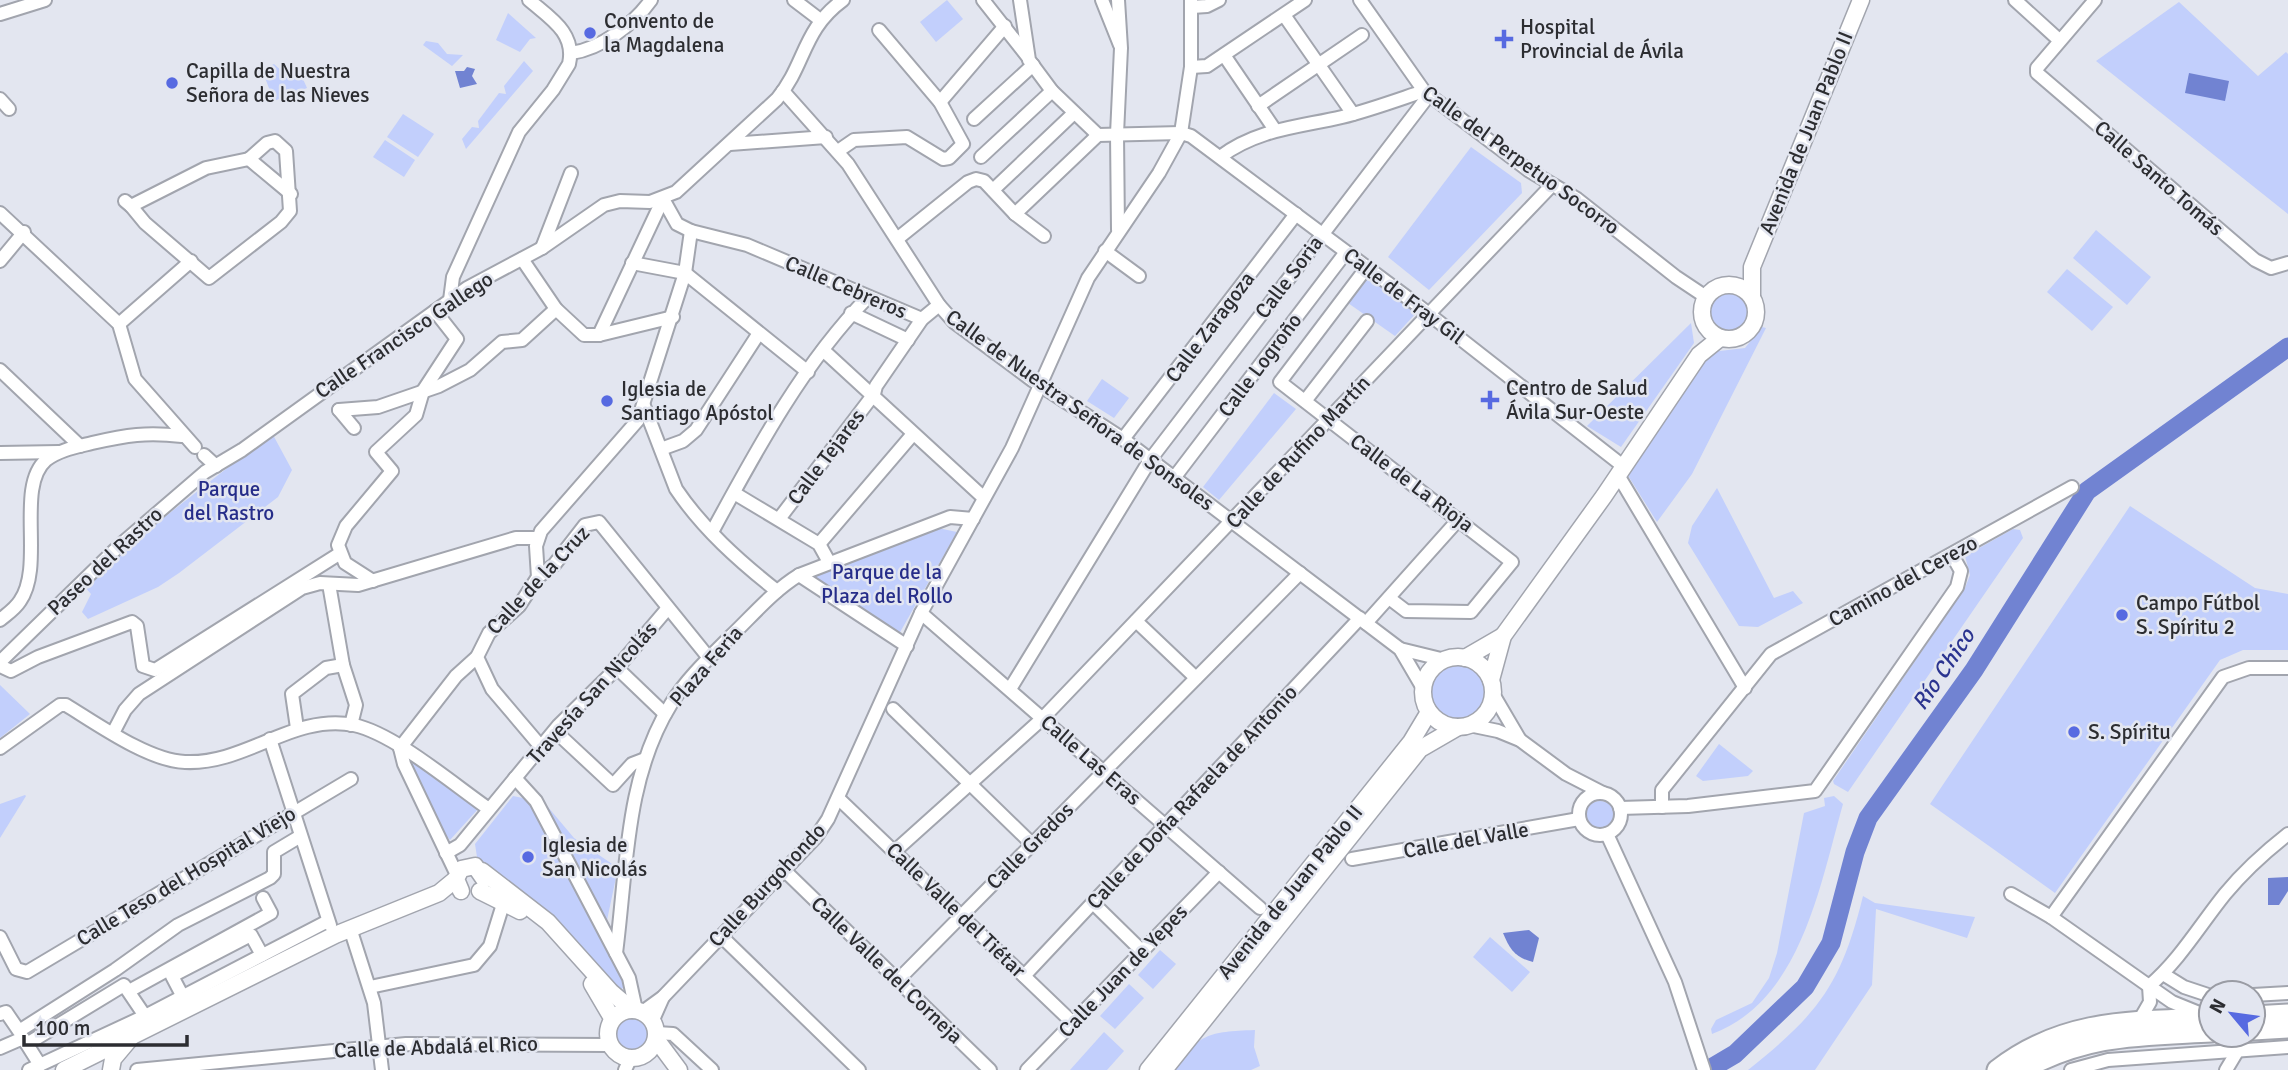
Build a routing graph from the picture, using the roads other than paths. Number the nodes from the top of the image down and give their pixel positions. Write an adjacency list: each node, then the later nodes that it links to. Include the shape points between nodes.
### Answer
1 (45, 0): 17 (street)
2 (529, 0): 25 (street, via 566,34)
3 (651, 0): 25 (street, via 613,34 587,49)
4 (794, 0): 19 (street)
5 (843, 0): 19 (street)
6 (983, 0): 20 (street)
7 (1020, 0): 27 (street)
8 (1102, 0): 24 (street)
9 (1118, 0): 24 (street)
10 (1219, 0): 16 (street, via 1207,6)
11 (1305, 0): 18 (street)
12 (1360, 0): 32 (street, Calle del Perpetuo Socorro)
13 (1861, 0): 71 (main road, Avenida de Juan Pablo II)
14 (2015, 0): 23 (street)
15 (2095, 0): 23 (street)
16 (1192, 4): 29 (street)
17 (0, 14)
18 (1284, 15): 26 (street); 28 (street)
19 (820, 19): 30 (street)
20 (1005, 26): 27 (street); 33 (street)
21 (879, 30): 33 (street)
22 (1362, 35): 28 (street)
23 (2059, 40): 69 (street, Calle Santo Tomás, via 2036,71 2255,260 2271,268)
24 (1121, 48): 40 (street)
25 (571, 52): 78 (street, via 563,76 514,142 453,277)
26 (1224, 55): 29 (street, via 1207,66); 34 (street)
27 (1031, 62): 31 (street); 37 (street)
28 (1318, 65): 34 (street); 36 (street)
29 (1191, 67): 39 (street)
30 (783, 91): 42 (street, Calle de Nuestra Señora de Sonsoles); 43 (street)
31 (1052, 91): 35 (street); 45 (street)
32 (1426, 93): 36 (street); 49 (street, Calle del Perpetuo Socorro); 59 (street, Calle Soria)
33 (940, 102): 44 (street, via 963,144 949,158 937,157 907,136 863,138)
34 (1258, 106): 38 (street)
35 (1074, 113): 41 (street); 50 (street)
36 (1353, 114): 38 (street)
37 (974, 119)
38 (1275, 130): 46 (street)
39 (1181, 133): 40 (street); 46 (street, Calle de Fray Gil); 56 (street, Calle Burgohondo)
40 (1117, 134): 41 (street); 56 (street)
41 (1098, 135): 54 (street)
42 (826, 137): 43 (street); 44 (street, Calle de Nuestra Señora de Sonsoles)
43 (730, 144): 52 (street)
44 (838, 151): 61 (street, Calle de Nuestra Señora de Sonsoles)
45 (981, 157)
46 (1220, 157): 55 (street, Calle de Fray Gil)
47 (249, 159): 51 (street); 51 (street, via 267,143 280,144 288,157); 67 (street, via 206,168 128,203)
48 (570, 173): 62 (street)
49 (1552, 185): 75 (street, Calle del Perpetuo Socorro); 83 (street, Calle de Rufino Martín)
50 (993, 190): 54 (street); 61 (street, via 976,178 968,181)
51 (291, 194): 67 (street, via 290,211 281,222 209,278)
52 (663, 200): 57 (street, via 677,224); 62 (street, Calle Francisco Gallego, via 604,205); 68 (street)
53 (0, 213): 58 (street)
54 (1015, 214): 60 (street)
55 (1296, 214): 59 (street, Calle de Fray Gil); 104 (street, Calle Zaragoza)
56 (1118, 230): 63 (street, Calle Burgohondo)
57 (691, 231): 72 (street); 76 (street, Calle Cebreros, via 747,245)
58 (23, 232): 66 (street); 87 (street)
59 (1322, 234): 64 (street, Calle de Fray Gil); 109 (street, Calle Soria)
60 (1044, 236)
61 (897, 239): 79 (street, Calle de Nuestra Señora de Sonsoles)
62 (542, 248): 65 (street, Calle Francisco Gallego)
63 (1105, 251): 73 (street); 95 (street, Calle Burgohondo, via 1088,278)
64 (1346, 252): 70 (street, Calle de Fray Gil); 112 (street, Calle Logroño)
65 (522, 259): 78 (street, Calle Francisco Gallego); 80 (street)
66 (0, 261)
67 (191, 261): 87 (street)
68 (632, 263): 72 (street); 90 (street)
69 (2288, 263)
70 (1367, 267): 83 (street, Calle de Fray Gil); 98 (street, Calle de La Rioja, via 1280,382)
71 (1752, 267): 74 (main road, Avenida de Juan Pablo II); 77 (main road, Avenida de Juan Pablo II)
72 (685, 273): 84 (street); 88 (street)
73 (1139, 276)
74 (1734, 285): 75 (main road, via 1718,287); 77 (main road)
75 (1706, 296): 89 (main road, via 1702,313)
76 (868, 297): 82 (street); 85 (street, Calle Cebreros)
77 (1752, 297): 89 (main road, via 1757,312 1751,328 1737,338)
78 (450, 300): 81 (street, Calle Francisco Gallego)
79 (939, 305): 85 (street, Calle Tejares); 95 (street, Calle de Nuestra Señora de Sonsoles, via 954,322)
80 (556, 309): 90 (street, via 584,335); 96 (street, via 522,340 502,342 458,377)
81 (435, 311): 96 (street, via 457,339); 110 (street, Calle Francisco Gallego)
82 (852, 313): 91 (street); 92 (street)
83 (1429, 314): 100 (street, Calle de Rufino Martín); 111 (street, Calle de Fray Gil)
84 (673, 317): 90 (street); 99 (street)
85 (922, 319): 91 (street, Calle Tejares)
86 (1367, 321): 98 (street)
87 (119, 324): 103 (street, via 135,379)
88 (759, 333): 94 (street); 106 (street, via 696,430)
89 (1714, 333): 111 (main road)
90 (599, 335)
91 (908, 340): 97 (street, Calle Tejares)
92 (823, 350): 94 (street); 97 (street)
93 (0, 370): 105 (street)
94 (808, 372): 114 (street)
95 (1041, 386): 104 (street, Calle de Nuestra Señora de Sonsoles); 117 (street, Calle Burgohondo)
96 (423, 391): 101 (street, via 378,407 339,410); 125 (street, via 416,415 376,452 392,471 340,536)
97 (874, 394): 102 (street); 118 (street, Calle Tejares)
98 (1305, 401): 100 (street, Calle de La Rioja)
99 (645, 406): 106 (street); 123 (street, via 628,433)
100 (1328, 419): 120 (street, Calle de La Rioja); 121 (street, Calle de Rufino Martín)
101 (354, 428)
102 (914, 434): 117 (street); 124 (street)
103 (182, 436): 105 (street, via 142,432); 110 (street)
104 (1123, 439): 109 (street, Calle de Nuestra Señora de Sonsoles)
105 (80, 446): 107 (street)
106 (661, 449): 122 (street, via 676,489)
107 (60, 452): 108 (street); 137 (street, via 45,461 33,483 33,538 25,590 22,600)
108 (0, 453)
109 (1150, 460): 112 (street, Calle de Nuestra Señora de Sonsoles); 154 (street, Calle Soria)
110 (216, 466): 147 (street, Paseo del Rastro, via 119,546)
111 (1620, 470): 115 (main road); 116 (street)
112 (1174, 478): 121 (street, Calle de Nuestra Señora de Sonsoles)
113 (2072, 487): 126 (street, Camino del Cerezo)
114 (734, 493): 118 (street); 122 (street)
115 (1604, 496): 116 (street); 140 (main road)
116 (1630, 497): 153 (street)
117 (984, 498): 119 (street, Calle Burgohondo)
118 (779, 519): 124 (street)
119 (973, 519): 127 (street, Plaza Feria, via 950,517); 136 (street, Calle Burgohondo)
120 (1459, 519): 134 (street, Calle de Doña Rafaela de Antonio); 134 (street, Calle de La Rioja, via 1510,558 1511,566 1471,612 1406,611)
121 (1232, 522): 128 (street, Calle de Nuestra Señora de Sonsoles); 139 (street, Calle de Rufino Martín)
122 (712, 531): 133 (street)
123 (538, 538): 130 (street); 131 (street, via 516,538)
124 (819, 544): 127 (street)
125 (339, 554): 131 (street, via 353,570); 147 (street, via 155,670 142,666 137,626 132,622 11,671)
126 (1951, 555): 153 (street, Camino del Cerezo, via 1771,654); 179 (street, via 1961,571 1957,587 1815,791)
127 (829, 562): 129 (street, Plaza Feria)
128 (1300, 573): 138 (street, Calle de Nuestra Señora de Sonsoles); 151 (street, Calle Gredos)
129 (799, 575): 133 (street, Plaza Feria); 141 (street)
130 (538, 578): 135 (street, Calle de la Cruz, via 585,525 600,522); 143 (street, Calle de la Cruz, via 519,606 489,633)
131 (373, 581): 132 (street)
132 (330, 584): 148 (street); 164 (street, via 302,588 139,694)
133 (777, 591): 144 (street, Plaza Feria)
134 (1389, 598): 138 (street, Calle de Doña Rafaela de Antonio)
135 (668, 608): 144 (street); 149 (street, Travesía San Nicolás)
136 (920, 612): 141 (street, Calle Burgohondo); 154 (street, Calle Las Eras)
137 (0, 620)
138 (1363, 620): 142 (street, Calle de Nuestra Señora de Sonsoles); 184 (street, Calle de Doña Rafaela de Antonio)
139 (1136, 621): 151 (street); 159 (street, Calle de Rufino Martín)
140 (1503, 636): 145 (main road); 152 (main road)
141 (907, 646): 177 (street, Calle Burgohondo)
142 (1400, 649): 146 (street, Calle de Nuestra Señora de Sonsoles); 155 (street, Calle de Nuestra Señora de Sonsoles)
143 (477, 657): 168 (street, via 456,676); 169 (street, Calle de la Cruz, via 492,689)
144 (709, 658): 158 (street, Plaza Feria)
145 (1465, 658): 146 (main road); 152 (main road, via 1476,662)
146 (1445, 660): 155 (main road, via 1427,678)
147 (0, 664)
148 (343, 665): 160 (street, via 356,705); 162 (street, via 326,668 292,694)
149 (617, 668): 158 (street, Plaza Feria); 163 (street, Travesía San Nicolás)
150 (2288, 668): 202 (street, via 2249,668 2223,677)
151 (1196, 678): 171 (street, Calle Gredos)
152 (1492, 687): 161 (main road, via 1490,708 1481,719); 166 (street)
153 (1745, 688): 179 (street, via 1662,790)
154 (1010, 689): 159 (street, Calle Las Eras)
155 (1424, 690): 157 (main road)
156 (893, 709): 175 (street)
157 (1429, 712): 161 (main road, via 1437,720); 251 (main road, Avenida de Juan Pablo II, via 1411,742)
158 (665, 714): 170 (street)
159 (1044, 718): 171 (street, Calle Las Eras); 175 (street, Calle de Rufino Martín)
160 (351, 725): 162 (street); 168 (street)
161 (1464, 726): 166 (street); 252 (main road, Avenida de Juan Pablo II, via 1420,749)
162 (297, 728): 165 (street)
163 (555, 731): 169 (street, Travesía San Nicolás); 170 (street, via 613,785 632,764)
164 (113, 733): 165 (street, via 183,762 234,755); 167 (street, via 60,705)
165 (270, 739): 182 (street)
166 (1520, 740): 172 (street)
167 (0, 748)
168 (400, 748): 181 (street); 191 (street)
169 (542, 748): 173 (street, Travesía San Nicolás)
170 (645, 759): 208 (street, via 627,846)
171 (1104, 772): 184 (street, Calle Las Eras); 188 (street, Calle Gredos)
172 (1566, 774): 176 (street); 178 (street)
173 (515, 778): 181 (street, Travesía San Nicolás); 208 (street, via 536,801)
174 (351, 779): 182 (street, Calle Teso del Hospital Viejo)
175 (971, 784): 188 (street); 190 (street, Calle de Rufino Martín)
176 (1603, 793): 178 (street); 180 (street)
177 (838, 798): 190 (street, Calle Valle del Tiétar); 193 (street, Calle Burgohondo, via 823,828)
178 (1582, 802): 183 (street)
179 (1662, 807): 180 (street)
180 (1620, 808): 185 (street, via 1620,821)
181 (489, 810): 189 (street, Travesía San Nicolás)
182 (291, 813): 187 (street); 206 (street, Calle Teso del Hospital Viejo, via 27,972 16,969)
183 (1579, 820): 185 (street, via 1590,833); 192 (street, Calle del Valle)
184 (1166, 826): 194 (street, Calle Las Eras); 199 (street, Calle de Doña Rafaela de Antonio)
185 (1607, 834): 253 (street, via 1675,982)
186 (2288, 834): 210 (street, via 2227,892)
187 (299, 837): 203 (street); 233 (street, via 274,852 270,878 178,925)
188 (1032, 844): 201 (street, Calle Gredos)
189 (460, 845): 191 (street); 195 (street)
190 (895, 851): 201 (street, Calle Valle del Tiétar)
191 (446, 853): 195 (street)
192 (1352, 859)
193 (784, 870): 205 (street, Calle Burgohondo); 212 (street, Calle Valle del Corneja)
194 (1219, 872): 200 (street, Calle Las Eras); 207 (street, Calle Juan de Yepes)
195 (465, 876): 198 (main road, via 484,877 480,891); 204 (main road, via 439,892); 227 (main road, via 548,922 606,987)
196 (2011, 894): 202 (street)
197 (263, 898): 215 (street, via 271,913)
198 (505, 901): 214 (street, via 490,946 474,965); 225 (main road, via 542,928 595,987)
199 (1093, 903): 207 (street); 211 (street, Calle de Doña Rafaela de Antonio)
200 (1260, 908)
201 (961, 915): 211 (street, Calle Valle del Tiétar); 212 (street, Calle Gredos)
202 (2051, 917): 213 (street)
203 (331, 928): 204 (main road); 209 (street); 239 (main road, via 131,1039)
204 (350, 928): 214 (street)
205 (721, 936): 227 (street, Calle Burgohondo); 248 (street)
206 (0, 937)
207 (1142, 951): 229 (street, Calle Juan de Yepes)
208 (616, 953): 227 (street)
209 (262, 955): 219 (street); 219 (street, via 251,935 172,976)
210 (2164, 974): 213 (street); 216 (street)
211 (1024, 975): 229 (street, Calle Valle del Tiétar)
212 (898, 980): 249 (street, Calle Valle del Corneja)
213 (2149, 986): 220 (street); 228 (street, via 2150,1002)
214 (370, 987): 234 (street)
215 (127, 988): 224 (street); 233 (street)
216 (2197, 991)
217 (2288, 993): 218 (street)
218 (2267, 994)
219 (183, 997): 224 (street)
220 (2197, 1012)
221 (0, 1014): 233 (street, via 6,1012)
222 (2288, 1014): 223 (highway)
223 (2267, 1015)
224 (145, 1016): 241 (street)
225 (612, 1018): 227 (main road, via 621,1010); 235 (main road, via 607,1033)
226 (2197, 1019): 228 (highway)
227 (646, 1021): 240 (main road); 246 (main road); 247 (street, via 673,1034)
228 (2139, 1021): 254 (highway, via 2104,1023 2047,1040)
229 (1073, 1023): 250 (street, Calle Juan de Yepes)
230 (2288, 1028): 231 (highway)
231 (2267, 1029)
232 (2197, 1033): 255 (highway, via 2107,1038 2053,1053)
233 (23, 1038): 237 (street); 241 (street)
234 (381, 1045): 235 (street, Calle de Abdalá el Rico); 243 (street, Calle de Abdalá el Rico); 244 (street)
235 (610, 1045): 240 (main road)
236 (2288, 1047): 238 (street)
237 (0, 1048)
238 (2238, 1050): 256 (street, via 2108,1060); 257 (street)
239 (109, 1060): 242 (main road)
240 (634, 1062): 245 (main road)
241 (35, 1068)
242 (71, 1068)
243 (137, 1070)
244 (382, 1070)
245 (668, 1070)
246 (679, 1070)
247 (712, 1070)
248 (859, 1070)
249 (990, 1070)
250 (1027, 1070)
251 (1148, 1070)
252 (1164, 1070)
253 (1704, 1070)
254 (1997, 1070)
255 (2022, 1070)
256 (2071, 1070)
257 (2226, 1070)

